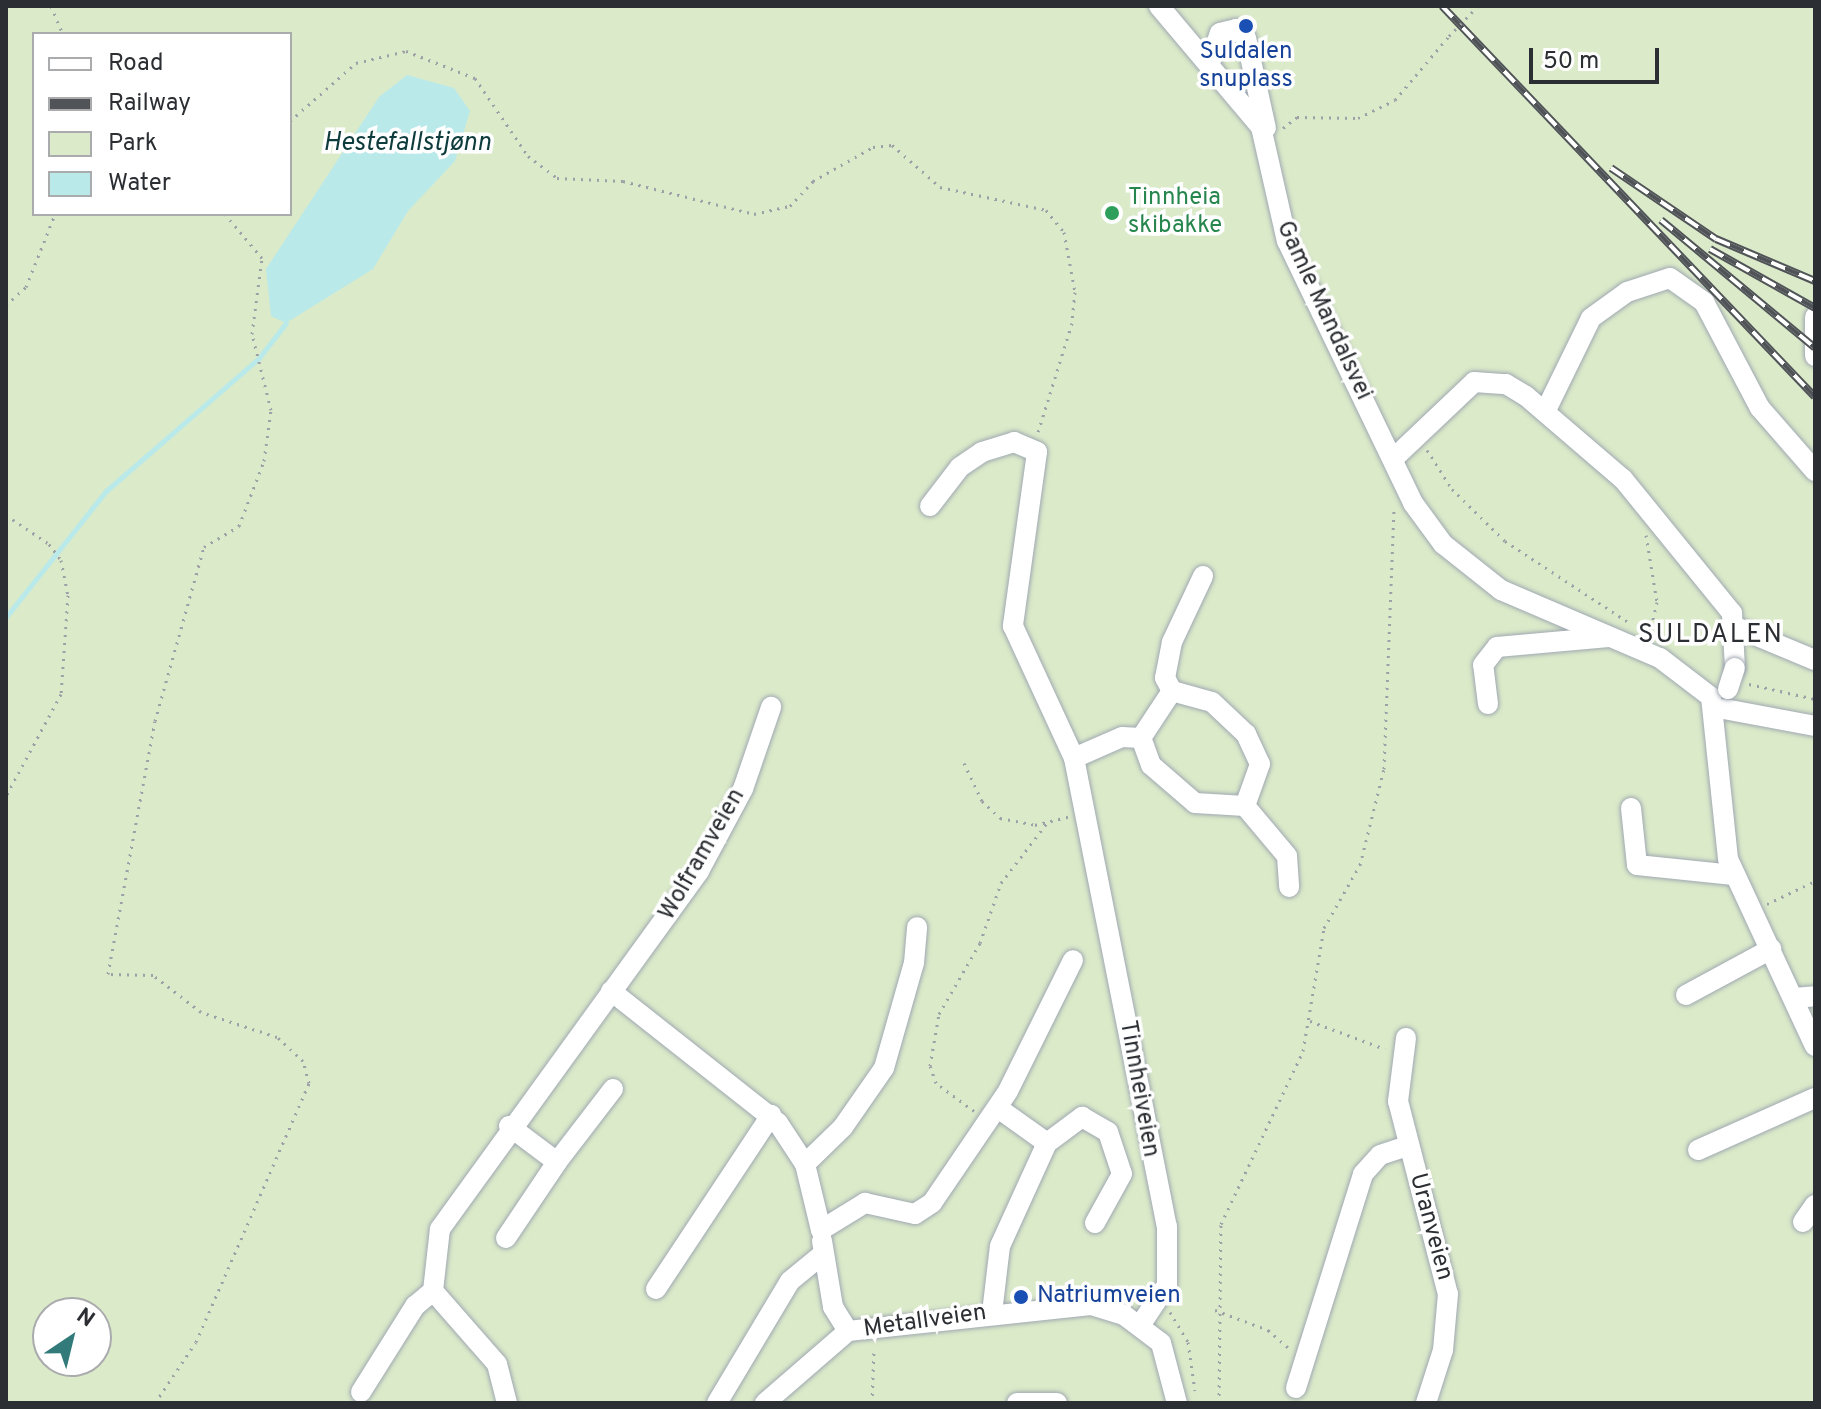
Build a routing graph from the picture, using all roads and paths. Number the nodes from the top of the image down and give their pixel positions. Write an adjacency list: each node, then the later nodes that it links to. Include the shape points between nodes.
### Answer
1 (51, 6): 4 (path)
2 (1159, 6): 5 (street, Gamle Mandalsvei)
3 (1478, 6): 7 (path, bridge, via 1395,100 1358,118 1297,117)
4 (62, 32)
5 (1211, 60): 7 (street, Gamle Mandalsvei); 7 (street, via 1220,33 1236,29 1246,38)
6 (292, 119): 15 (path, via 356,63 406,51 475,78 528,156 557,178 623,181 712,209 773,214 813,181 883,144 940,187 1046,210 1064,232 1075,292)
7 (1267, 140): 16 (street, Gamle Mandalsvei, via 1287,241)
8 (54, 216): 10 (path, via 26,287)
9 (227, 216): 79 (path, via 262,258 252,334 270,403 264,461 239,526 204,547 155,721 108,974 153,975 201,1012 277,1037 303,1061 309,1083 199,1335)
10 (6, 305)
11 (1815, 317): 12 (street)
12 (1815, 356)
13 (1546, 410): 14 (street, via 1506,384 1474,382); 17 (street, via 1591,318 1627,292 1670,278 1704,302 1760,408); 21 (street)
14 (1417, 431): 16 (street); 24 (path, via 1452,489 1505,541)
15 (1035, 448): 19 (street, via 1010,442 982,452 960,467); 34 (street, Tinnheiveien, via 1039,467 1024,516 1013,626)
16 (1393, 459): 18 (street, Gamle Mandalsvei)
17 (1815, 471)
18 (1405, 484): 25 (street, Gamle Mandalsvei, via 1462,564 1517,598); 52 (path, via 1393,513 1384,769 1360,865 1324,928)
19 (930, 506)
20 (6, 515): 36 (path, via 49,544 61,560 68,595 61,694)
21 (1654, 516): 23 (street); 26 (path, via 1644,557 1657,602)
22 (1203, 576): 28 (street, via 1172,642 1165,678)
23 (1738, 628): 27 (street); 29 (street, bridge, via 1735,668)
24 (1642, 630)
25 (1609, 637): 26 (street, Gamle Mandalsvei); 30 (street, via 1497,647 1483,665)
26 (1644, 651): 29 (street, Gamle Mandalsvei)
27 (1815, 660)
28 (1172, 691): 33 (street); 37 (street, via 1212,702 1246,734 1260,764)
29 (1722, 703): 32 (street); 41 (street, via 1715,793)
30 (1488, 704)
31 (771, 707): 48 (street, Wolframveien, via 755,761 714,846)
32 (1815, 726)
33 (1141, 738): 34 (street, via 1122,737); 37 (street, via 1161,780 1195,803)
34 (1074, 758): 39 (street, Tinnheiveien)
35 (964, 763): 40 (path, via 991,812 1013,823)
36 (6, 796)
37 (1245, 806): 43 (street, via 1287,856)
38 (1631, 808): 41 (street, via 1637,865)
39 (1083, 812): 40 (path); 73 (street, Tinnheiveien, via 1167,1226 1167,1285)
40 (1047, 823): 57 (path, via 1001,883 980,943 939,1014 930,1066 936,1083)
41 (1733, 875): 44 (street)
42 (1815, 881): 44 (path)
43 (1289, 887)
44 (1753, 911): 46 (street)
45 (917, 927): 64 (street, via 914,963 884,1068 843,1127)
46 (1771, 949): 49 (street); 51 (street)
47 (1073, 960): 57 (street)
48 (611, 991): 58 (street); 59 (street, Wolframveien)
49 (1686, 995)
50 (1815, 996): 51 (street)
51 (1794, 998): 54 (street)
52 (1310, 1021): 53 (path); 71 (path, via 1221,1224)
53 (1403, 1046): 61 (street, Uranveien, via 1395,1086)
54 (1815, 1046)
55 (613, 1089): 63 (street)
56 (1815, 1098): 62 (street)
57 (993, 1114): 60 (street); 66 (street, via 921,1212 865,1203)
58 (771, 1115): 64 (street); 69 (street)
59 (509, 1126): 63 (street); 70 (street, Wolframveien, via 440,1229)
60 (1047, 1143): 65 (street, via 1082,1117 1108,1132 1122,1174); 72 (street, via 1000,1246)
61 (1407, 1146): 76 (street, Uranveien, via 1380,1155 1363,1174 1322,1321); 88 (street, Uranveien, via 1448,1294 1441,1359)
62 (1698, 1150)
63 (557, 1162): 67 (street)
64 (805, 1164): 66 (street)
65 (1095, 1223)
66 (821, 1230): 68 (street, Metallveien)
67 (506, 1238)
68 (823, 1254): 74 (street, Metallveien, via 833,1307); 81 (street, via 790,1281)
69 (656, 1289)
70 (433, 1291): 78 (street, via 415,1306); 80 (street, via 497,1364)
71 (1215, 1310): 76 (path, via 1268,1330); 87 (path)
72 (992, 1313): 73 (street, Metallveien, via 1103,1306); 75 (street, Metallveien)
73 (1141, 1324): 86 (street, via 1166,1351)
74 (848, 1331): 75 (street, Metallveien); 82 (street, Metallveien)
75 (872, 1331): 83 (path)
76 (1304, 1361): 77 (street, Uranveien)
77 (1296, 1388)
78 (361, 1392)
79 (155, 1403)
80 (507, 1403)
81 (717, 1403)
82 (765, 1403)
83 (872, 1403)
84 (1017, 1403): 85 (street)
85 (1057, 1403)
86 (1177, 1403)
87 (1219, 1403)
88 (1426, 1403)

